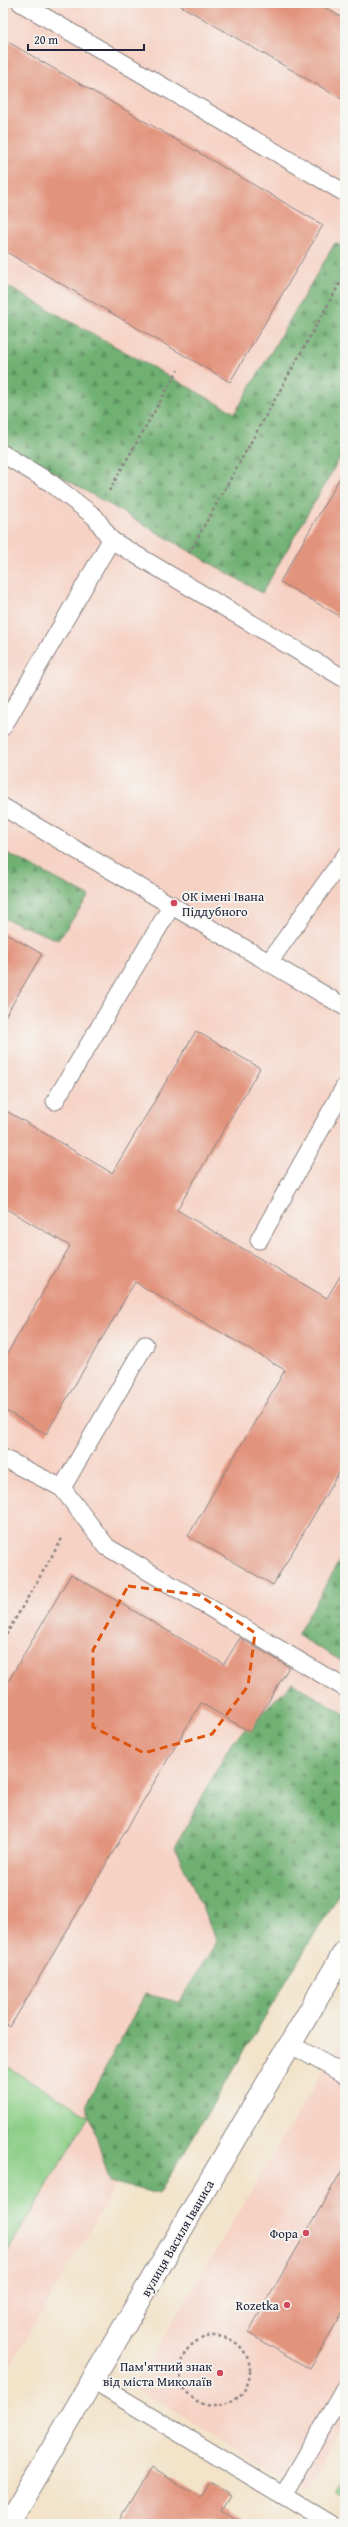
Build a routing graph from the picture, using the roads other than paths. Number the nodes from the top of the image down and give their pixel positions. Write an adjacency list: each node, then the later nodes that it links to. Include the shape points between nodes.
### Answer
1 (21, 3): 2 (lane)
2 (345, 193)
3 (3, 454): 4 (lane, via 51,483 95,517)
4 (111, 540): 5 (lane); 6 (lane)
5 (345, 679)
6 (3, 726)
7 (3, 806): 9 (lane)
8 (345, 856): 10 (lane)
9 (172, 906): 10 (lane); 13 (lane)
10 (269, 962): 11 (lane)
11 (345, 1007)
12 (345, 1086): 14 (lane)
13 (54, 1101)
14 (259, 1240)
15 (145, 1345): 17 (lane)
16 (3, 1458): 17 (lane)
17 (62, 1488): 18 (lane, via 107,1547)
18 (345, 1688)
19 (345, 1951): 20 (street, вулиця Василя Іваниса)
20 (290, 2044): 21 (lane); 22 (street, вулиця Василя Іваниса)
21 (345, 2075)
22 (92, 2381): 24 (lane); 25 (street, вулиця Василя Іваниса)
23 (345, 2388): 24 (lane)
24 (283, 2496): 26 (lane)
25 (8, 2524)
26 (330, 2524)

